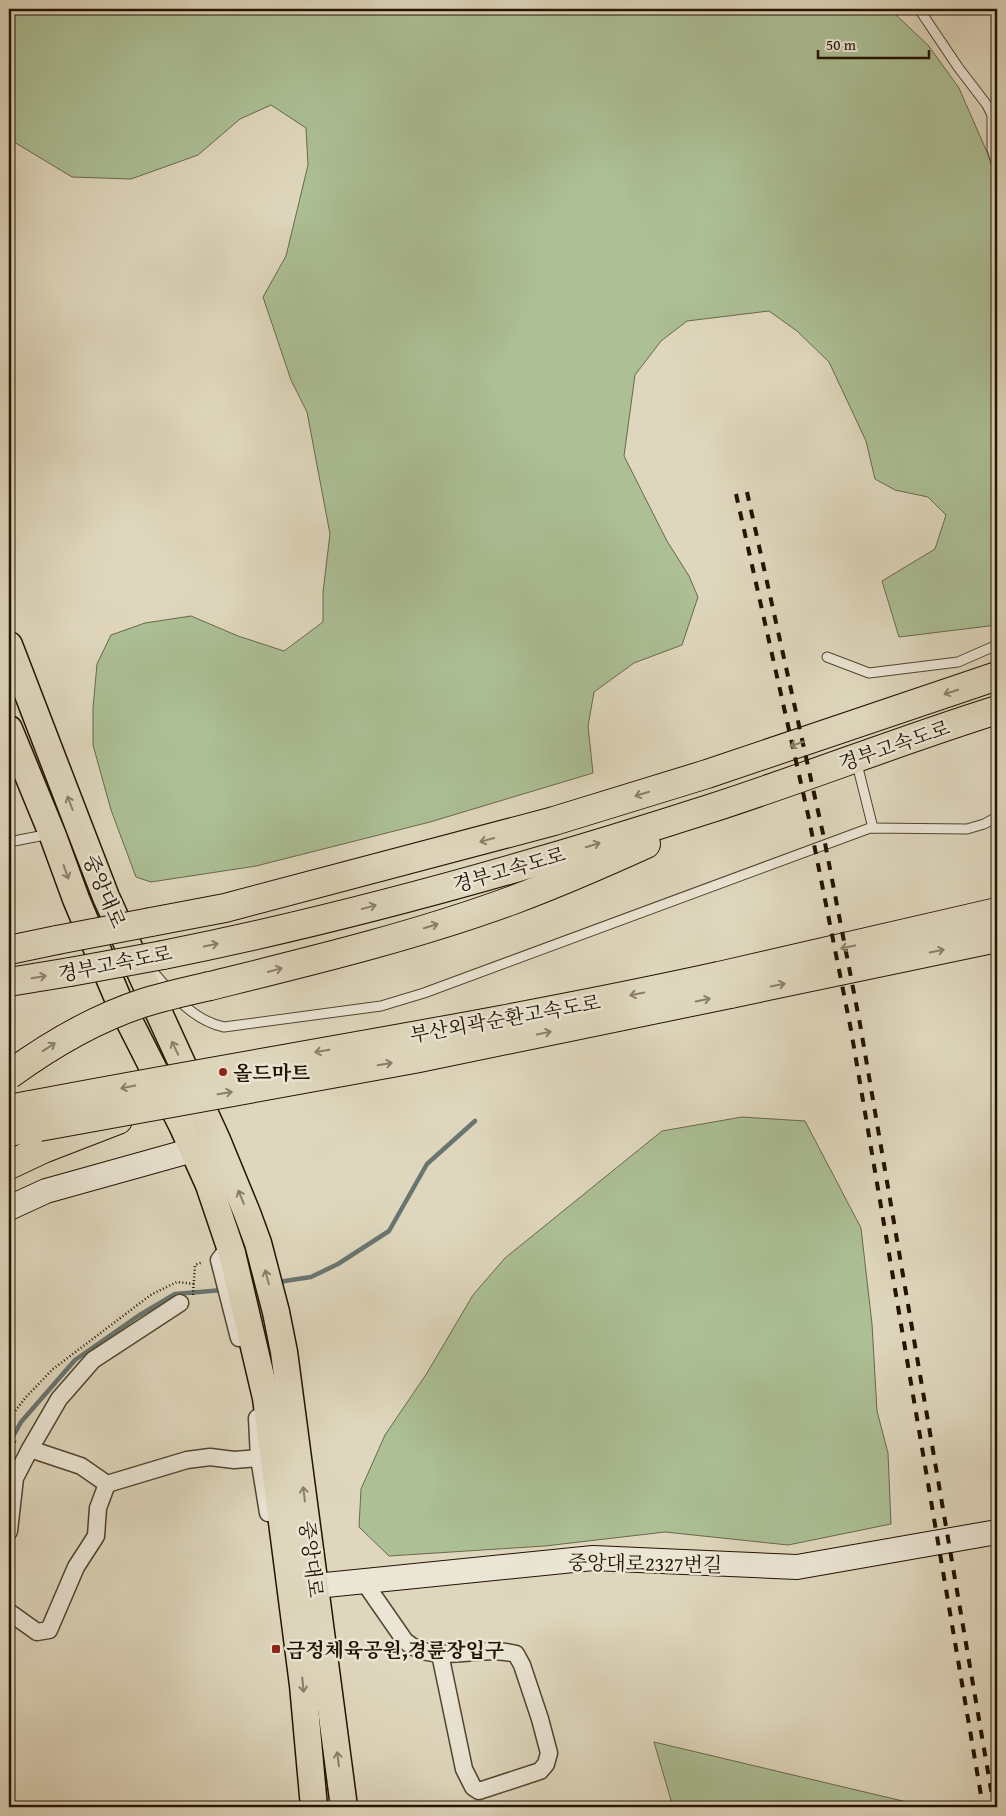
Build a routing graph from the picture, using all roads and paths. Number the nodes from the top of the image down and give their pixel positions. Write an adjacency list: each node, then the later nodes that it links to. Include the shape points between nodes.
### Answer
1 (919, 9): 2 (lane, via 992,115 992,149)
2 (997, 166)
3 (9, 645): 13 (main road, 중앙대로, one-way to 3)
4 (997, 645): 5 (lane, via 958,662 869,673)
5 (827, 657)
6 (997, 676): 20 (highway, 경부고속도로, one-way to 20, bridge, via 707,774 554,821 224,908)
7 (997, 710): 9 (highway, 경부고속도로)
8 (9, 729): 13 (main road, 중앙대로)
9 (856, 757): 10 (highway, 경부고속도로); 12 (lane)
10 (773, 787): 21 (highway, 경부고속도로, one-way to 10, bridge, via 163,955 315,921 556,856); 23 (highway, one-way to 10, bridge, via 55,1043 111,1015 144,1003 369,944 511,900)
11 (997, 817): 12 (lane, via 967,829)
12 (873, 828): 17 (lane, via 424,993 371,1007 233,1027 213,1024 182,1004)
13 (66, 832): 14 (lane); 17 (main road, 중앙대로, via 106,898); 27 (main road, 중앙대로, one-way to 27, via 76,899 119,1001)
14 (9, 842)
15 (997, 896): 19 (highway)
16 (997, 912): 19 (highway, 부산외곽순환고속도로)
17 (124, 937): 26 (main road, 중앙대로, one-way to 17)
18 (997, 938): 22 (highway, 부산외곽순환고속도로, one-way to 18)
19 (881, 939): 22 (highway, 부산외곽순환고속도로, one-way to 22)
20 (9, 950)
21 (9, 982)
22 (724, 985): 24 (highway, 부산외곽순환고속도로, one-way to 22, bridge, via 166,1104 414,1059); 24 (highway, 부산외곽순환고속도로, one-way to 24, bridge, via 619,998 196,1074)
23 (9, 1075)
24 (32, 1122): 25 (highway, 부산외곽순환고속도로); 28 (highway)
25 (9, 1132)
26 (217, 1140): 27 (street); 40 (main road, 중앙대로, one-way to 26, via 292,1406 276,1312 258,1243)
27 (193, 1150): 29 (street, via 46,1191); 30 (main road, 중앙대로, via 209,1185)
28 (9, 1165)
29 (9, 1208)
30 (226, 1258): 31 (path, via 214,1258 195,1265); 33 (main road, 중앙대로)
31 (195, 1289)
32 (180, 1304): 34 (street, via 93,1360 59,1399)
33 (241, 1320): 35 (street, via 256,1408); 40 (main road, 중앙대로, via 266,1398)
34 (30, 1449): 36 (street, via 81,1466); 37 (street, via 15,1478)
35 (259, 1458): 36 (street, via 187,1460); 40 (street, via 280,1579)
36 (107, 1484): 41 (street, via 98,1508 96,1536 76,1567 49,1630 37,1632)
37 (9, 1532)
38 (997, 1532): 39 (street, 중앙대로2327번길, via 797,1567 593,1558)
39 (364, 1582): 40 (street, 중앙대로2327번길); 42 (street, via 405,1641 413,1648)
40 (304, 1589): 43 (main road, 중앙대로, one-way to 43, via 304,1685); 44 (main road, 중앙대로, one-way to 40)
41 (9, 1612)
42 (440, 1654): 42 (street, via 505,1651 516,1654 549,1753 540,1771 490,1789 479,1791 473,1787 464,1769)
43 (314, 1807)
44 (344, 1807)

